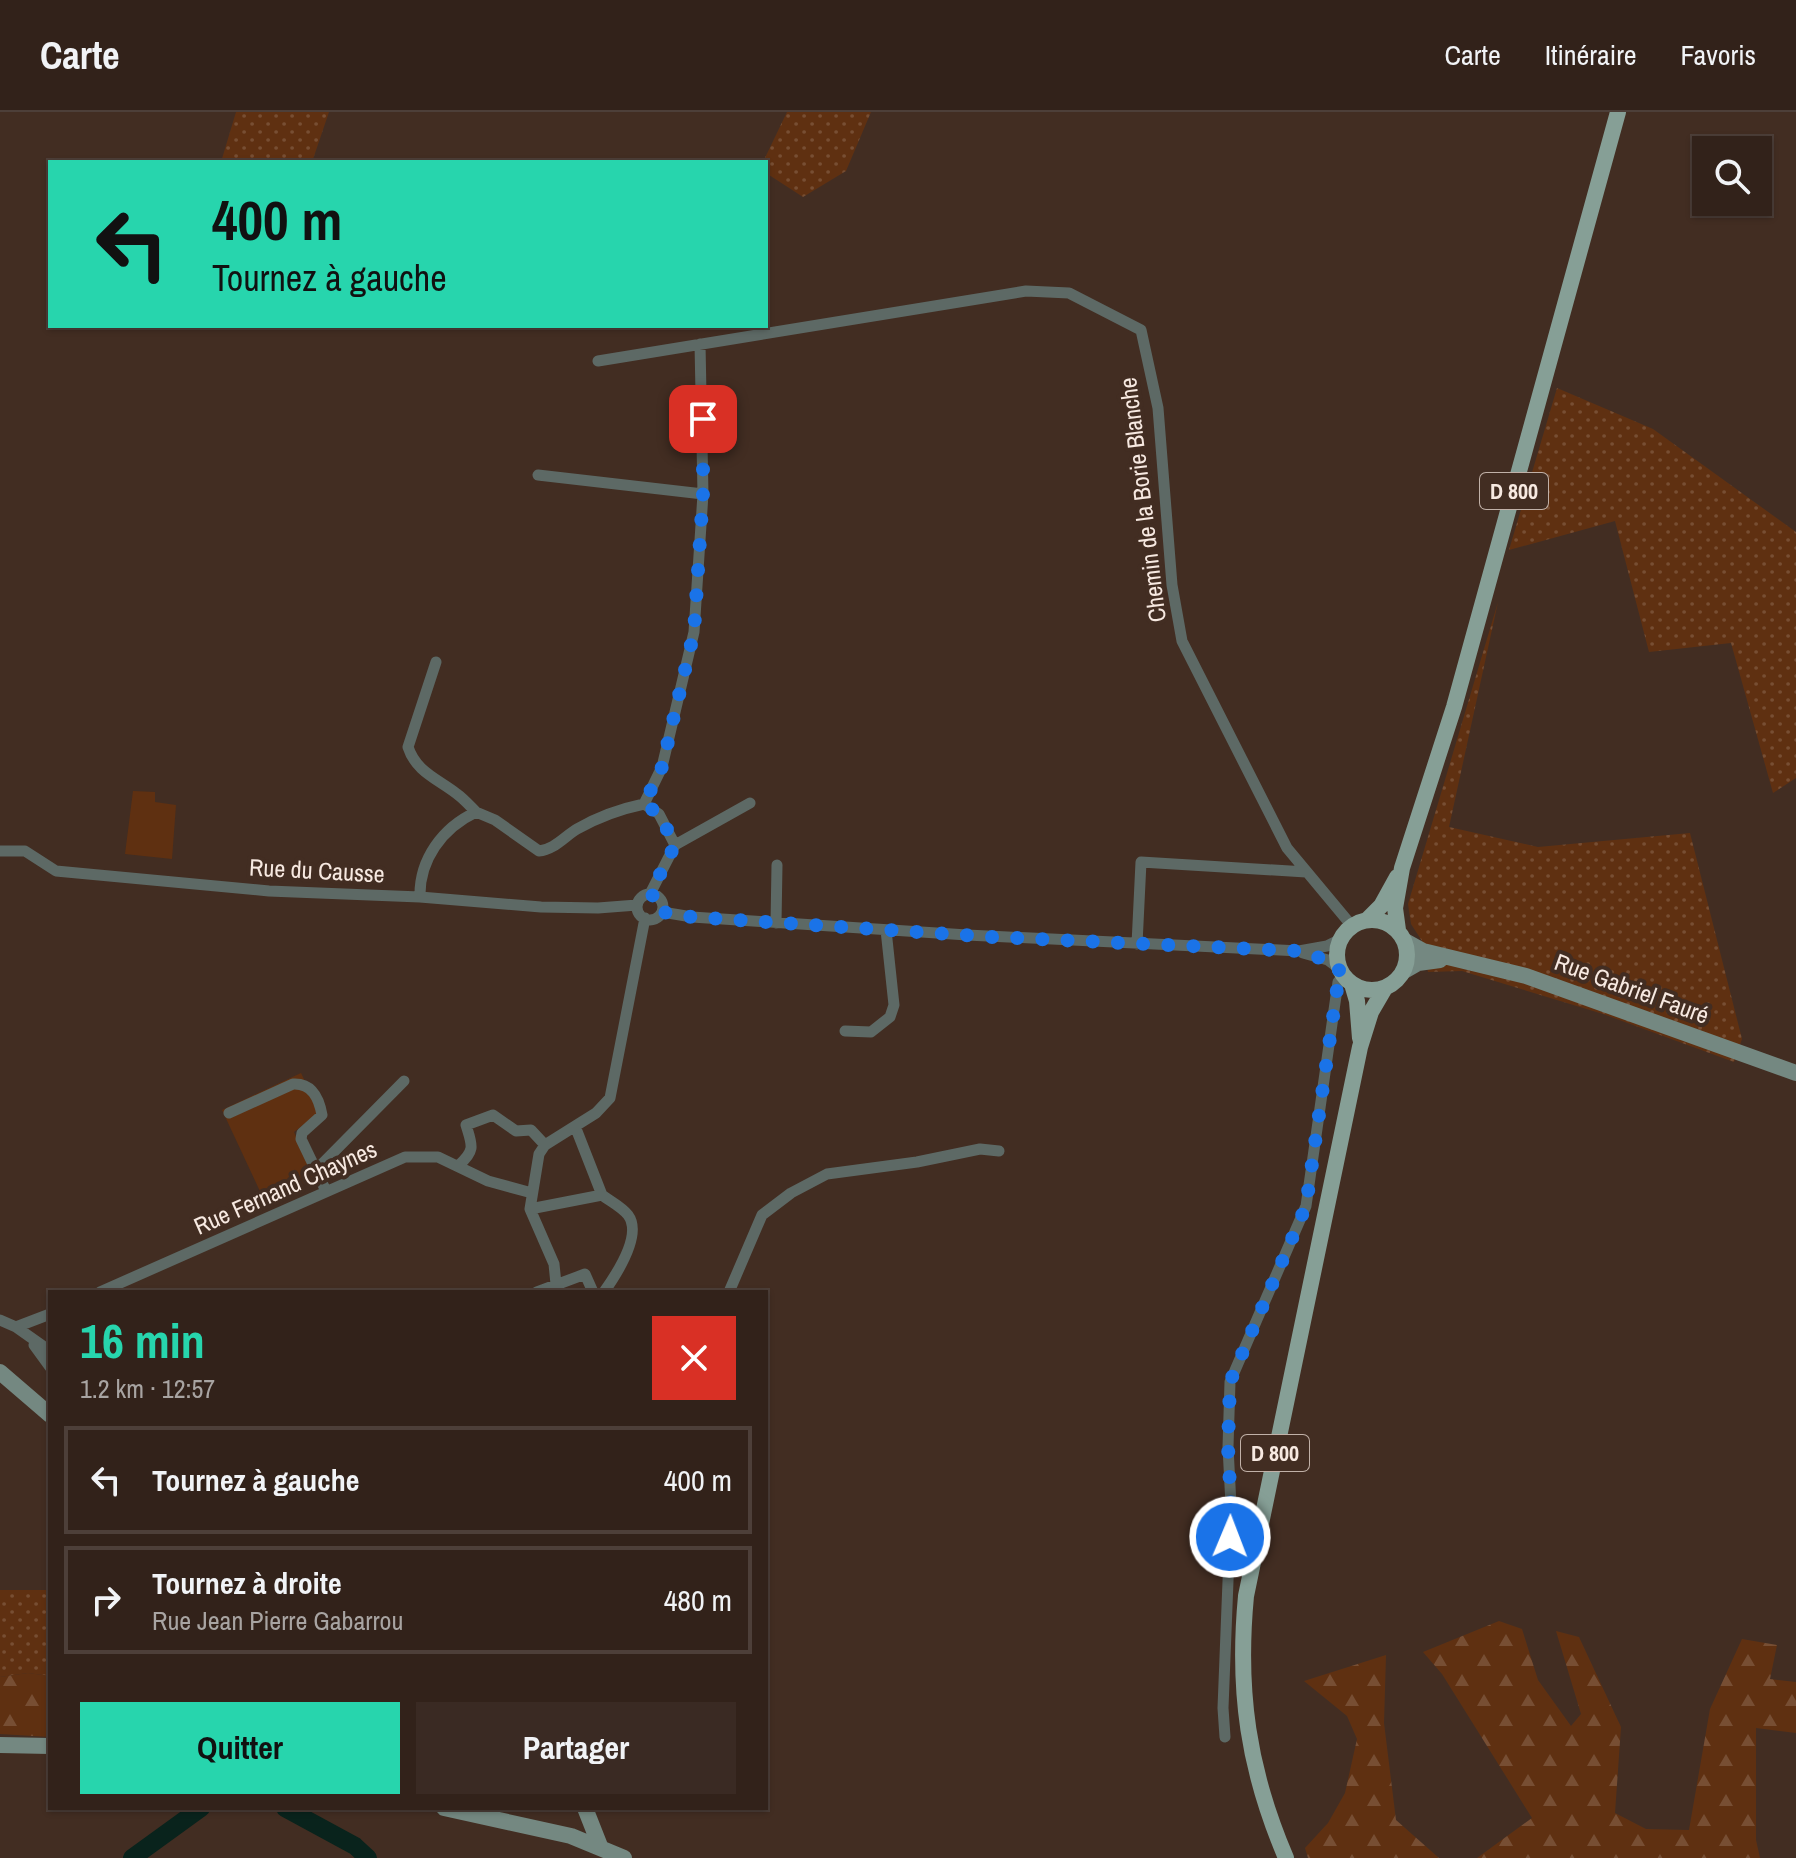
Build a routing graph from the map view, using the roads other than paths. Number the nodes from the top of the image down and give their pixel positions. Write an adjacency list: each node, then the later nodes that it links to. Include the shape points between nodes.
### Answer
1 (1618, 112): 13 (main road, D 800, via 1462,679)
2 (700, 344): 3 (street, Chemin de la Borie Blanche); 5 (street); 14 (street, Chemin de la Borie Blanche, via 1026,291 1069,293 1141,330 1158,408 1172,585 1182,641 1287,848)
3 (598, 361)
4 (538, 475): 5 (street)
5 (703, 494): 8 (street, via 694,632 662,767)
6 (436, 662): 9 (street, via 408,747 421,769)
7 (750, 803): 10 (street)
8 (644, 804): 9 (street, via 603,816 546,851); 10 (street, via 659,814)
9 (476, 812): 16 (street, via 455,822 423,864)
10 (675, 845): 15 (street)
11 (0, 851): 16 (street, Rue du Causse, via 25,851 56,871 80,874 269,891)
12 (777, 865): 20 (street)
13 (1402, 868): 21 (main road, D 800, via 1381,906); 23 (main road, D 800, via 1395,908)
14 (1306, 872): 21 (street, Chemin de la Borie Blanche); 24 (street, via 1141,862)
15 (650, 894): 17 (street); 18 (street, via 661,900)
16 (420, 897): 17 (street, Rue du Causse, via 541,907)
17 (637, 905): 19 (street)
18 (662, 912): 19 (street); 20 (street)
19 (645, 918): 35 (street, via 610,1098)
20 (776, 923): 22 (street)
21 (1353, 928): 23 (main road, via 1378,920); 25 (street, via 1327,946); 28 (main road, via 1338,948)
22 (886, 930): 24 (street); 30 (street, via 894,1005 890,1017 871,1032)
23 (1401, 935): 26 (street, Rue Gabriel Fauré, via 1418,950); 27 (main road)
24 (1137, 944): 25 (street)
25 (1299, 951): 28 (street, via 1328,960)
26 (1450, 959): 27 (street, Rue Gabriel Fauré, via 1418,963); 32 (street, Rue Gabriel Fauré, via 1526,976)
27 (1404, 971): 29 (main road)
28 (1345, 976): 29 (main road, via 1363,989); 31 (main road, D 800, via 1357,1001); 58 (street, via 1338,982 1306,1206 1230,1382)
29 (1385, 988): 31 (main road, D 800)
30 (845, 1031)
31 (1360, 1047): 65 (main road, D 800, via 1246,1596 1242,1673 1247,1731 1262,1797)
32 (1796, 1073)
33 (404, 1081): 39 (street)
34 (229, 1113): 39 (street, via 293,1084 312,1090 322,1115 301,1139)
35 (575, 1126): 36 (street); 42 (street)
36 (545, 1145): 38 (street, via 531,1130 516,1131 493,1115 466,1125 472,1145); 41 (street)
37 (999, 1151): 49 (street, via 980,1149 827,1174 762,1215)
38 (459, 1165): 40 (street, Rue Fernand Chaynes, via 438,1157 405,1157); 41 (street, Rue Fernand Chaynes, via 488,1181)
39 (315, 1171): 40 (street)
40 (326, 1191): 45 (street, Rue Fernand Chaynes)
41 (532, 1193): 43 (street)
42 (602, 1195): 43 (street); 48 (street, via 629,1216 633,1230 624,1262)
43 (530, 1209): 44 (street, via 554,1264)
44 (556, 1284): 46 (street); 47 (street, via 585,1274)
45 (104, 1290)
46 (542, 1290)
47 (592, 1290)
48 (605, 1290)
49 (730, 1290)
50 (48, 1315): 52 (street)
51 (0, 1320): 52 (street)
52 (16, 1327): 53 (street)
53 (31, 1341): 54 (street); 55 (street)
54 (48, 1350)
55 (48, 1364)
56 (0, 1372): 57 (street)
57 (48, 1413)
58 (1225, 1737)
59 (0, 1745): 60 (street)
60 (48, 1746)
61 (453, 1810): 63 (street)
62 (586, 1810): 63 (street)
63 (600, 1846): 64 (street)
64 (624, 1858)
65 (1286, 1858)

